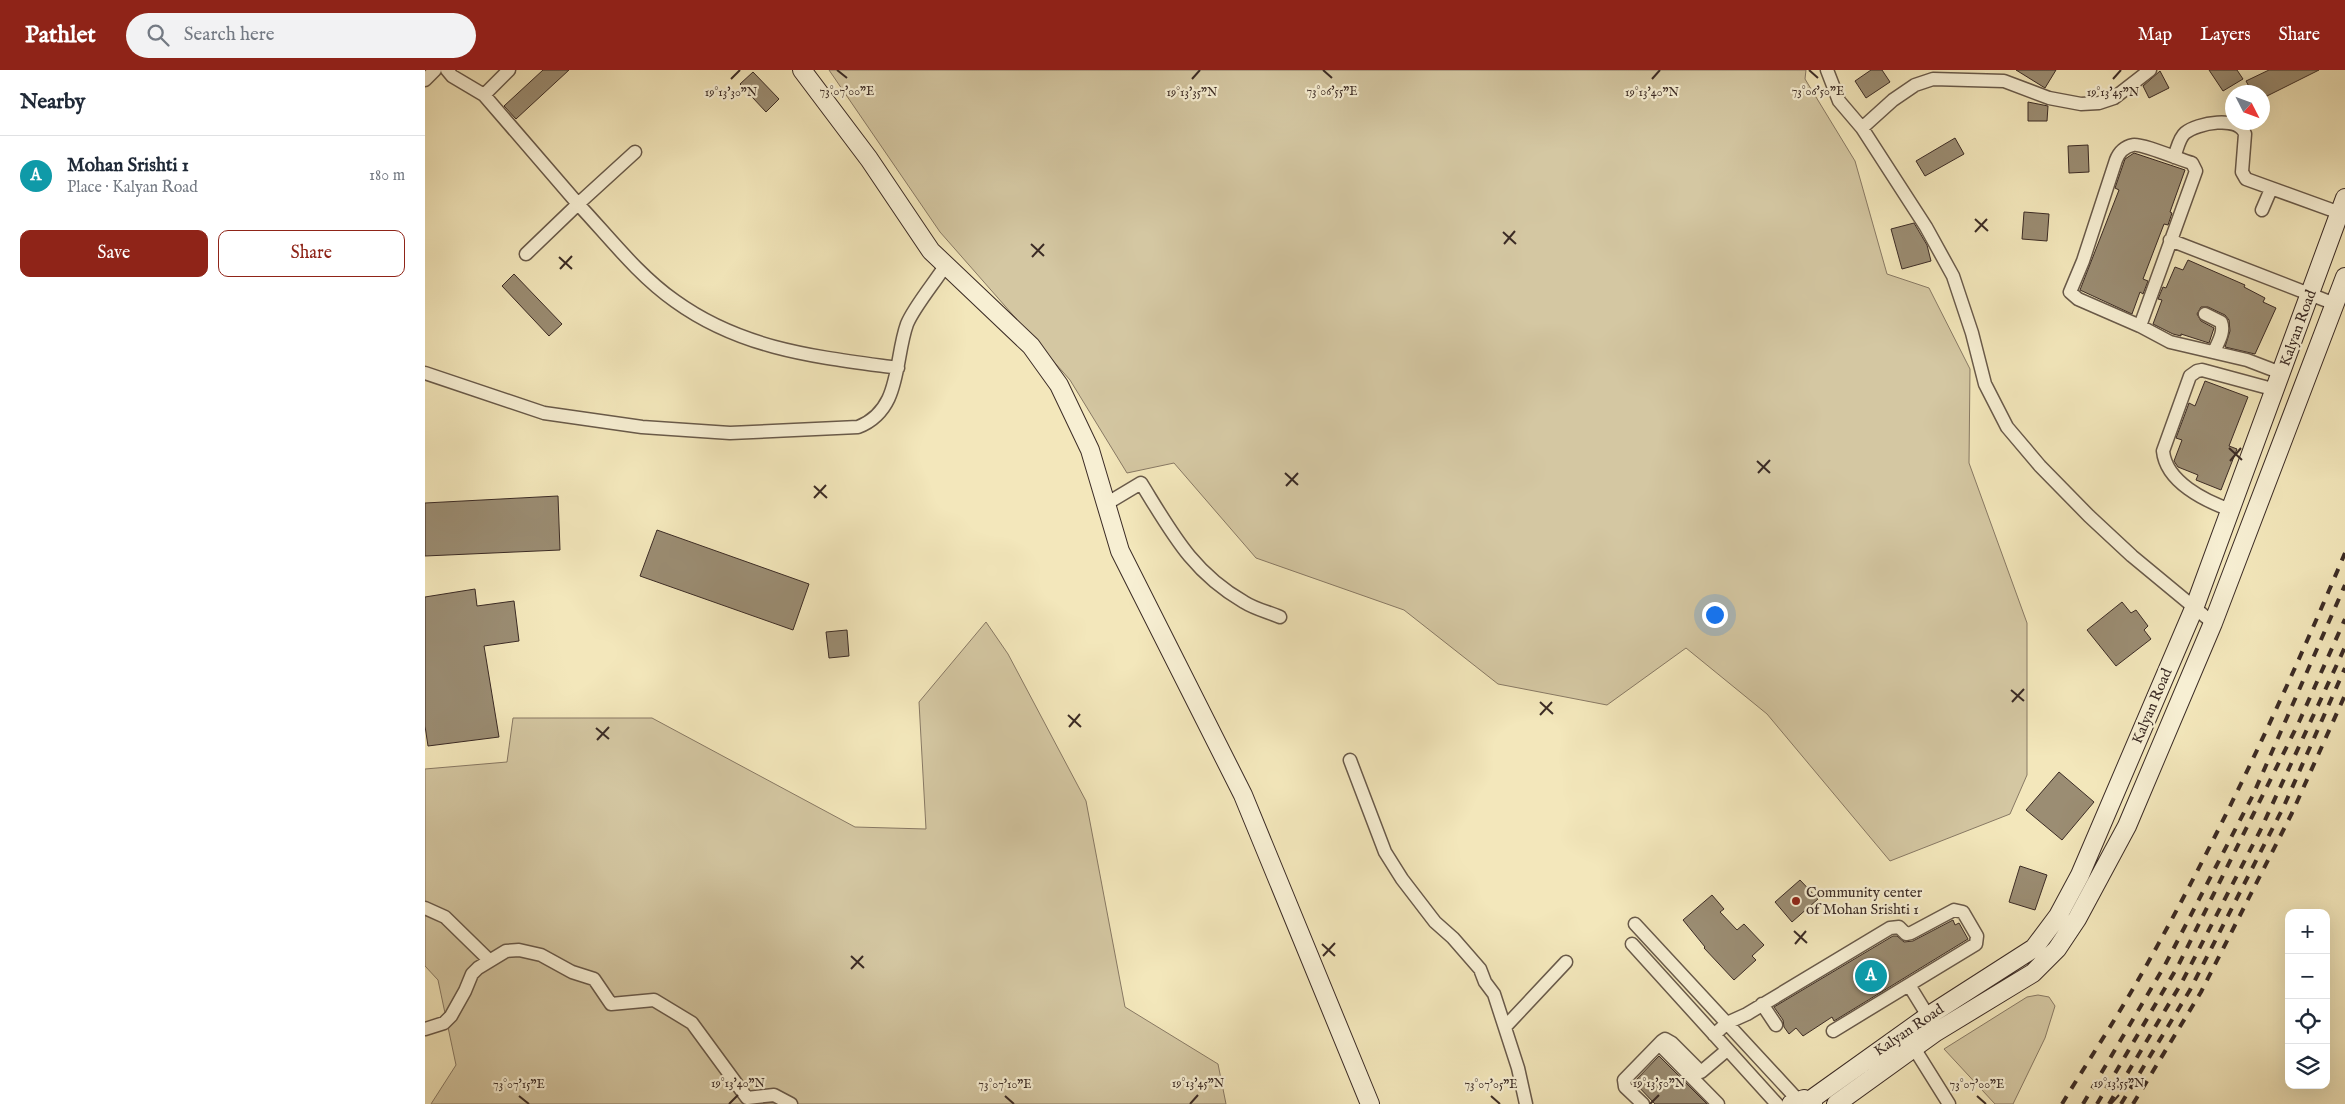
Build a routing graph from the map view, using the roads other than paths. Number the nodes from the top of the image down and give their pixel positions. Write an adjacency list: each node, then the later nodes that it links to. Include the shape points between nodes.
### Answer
1 (435, 70): 7 (street)
2 (447, 70): 8 (street)
3 (509, 70): 8 (street)
4 (802, 70): 18 (main road)
5 (1827, 70): 9 (street, via 1839,101)
6 (2150, 70): 9 (street, via 2113,98 2081,104 2049,98 2004,81 1933,79 1915,85 1893,100)
7 (425, 80)
8 (484, 95): 13 (street)
9 (1862, 128): 31 (street, via 1926,227 1953,276 1985,384 2007,427 2089,516 2132,556)
10 (635, 152): 13 (street)
11 (2174, 158): 12 (street, via 2187,131 2217,122 2237,125 2245,134 2244,176); 16 (street, via 2192,163 2196,171); 23 (street, via 2138,144 2119,152 2070,292 2078,299)
12 (2271, 189): 14 (street); 15 (street)
13 (578, 204): 17 (street); 25 (street, via 643,275 675,301 716,326 765,346)
14 (2342, 206): 20 (main road, Kalyan Road)
15 (2262, 210)
16 (2170, 240): 20 (street); 23 (street)
17 (526, 254)
18 (945, 266): 25 (street, via 907,324); 29 (main road, via 1031,346 1059,385 1090,450)
19 (2345, 277): 21 (main road, Kalyan Road)
20 (2310, 295): 21 (street); 27 (main road, Kalyan Road)
21 (2335, 304): 33 (main road, Kalyan Road)
22 (2205, 314): 24 (street, via 2223,325)
23 (2140, 326): 24 (street, via 2170,342)
24 (2214, 352): 27 (street)
25 (898, 368): 26 (street, via 890,394 872,422 858,427 730,432 642,427 544,413)
26 (425, 373)
27 (2281, 373): 28 (main road, Kalyan Road)
28 (2276, 390): 30 (main road, Kalyan Road); 30 (street, via 2202,370 2190,376 2163,455 2185,486 2207,501)
29 (1106, 504): 32 (street, via 1141,483 1181,548 1204,575 1245,603); 56 (main road, via 1120,552 1243,795)
30 (2231, 510): 31 (main road, Kalyan Road)
31 (2195, 606): 33 (street); 37 (main road, Kalyan Road, via 2080,875)
32 (1280, 617)
33 (2213, 623): 38 (main road, Kalyan Road, via 2127,826)
34 (1350, 760): 47 (street, via 1385,852 1435,922 1480,969)
35 (425, 908): 40 (street, via 445,917)
36 (1635, 924): 45 (street)
37 (2049, 929): 38 (main road); 44 (main road, Kalyan Road, via 2034,948)
38 (2063, 940): 52 (main road, Kalyan Road, via 2033,973)
39 (1632, 944): 50 (street)
40 (489, 960): 48 (street, via 472,974 451,1016); 55 (street, via 506,951 533,953 594,979 611,1004 654,1000 692,1023 747,1098 774,1095)
41 (1566, 962): 47 (street)
42 (1909, 986): 43 (street, via 1976,944 1977,936 1963,912 1954,910 1911,933 1906,934 1899,927 1890,928); 44 (street); 49 (street)
43 (1762, 1004): 45 (street); 46 (street)
44 (1928, 1016): 54 (main road, Kalyan Road)
45 (1727, 1023): 50 (street); 54 (street)
46 (1776, 1025)
47 (1506, 1026): 57 (street)
48 (425, 1029)
49 (1833, 1031)
50 (1714, 1035): 53 (street)
51 (1659, 1044): 53 (street, via 1669,1040 1701,1072); 58 (street, via 1624,1080 1625,1086); 59 (street)
52 (1914, 1048): 61 (main road, Kalyan Road); 62 (street)
53 (1727, 1050): 60 (street)
54 (1803, 1102)
55 (791, 1104)
56 (1370, 1104)
57 (1526, 1104)
58 (1643, 1104)
59 (1718, 1104)
60 (1777, 1104)
61 (1836, 1104)
62 (1949, 1104)

